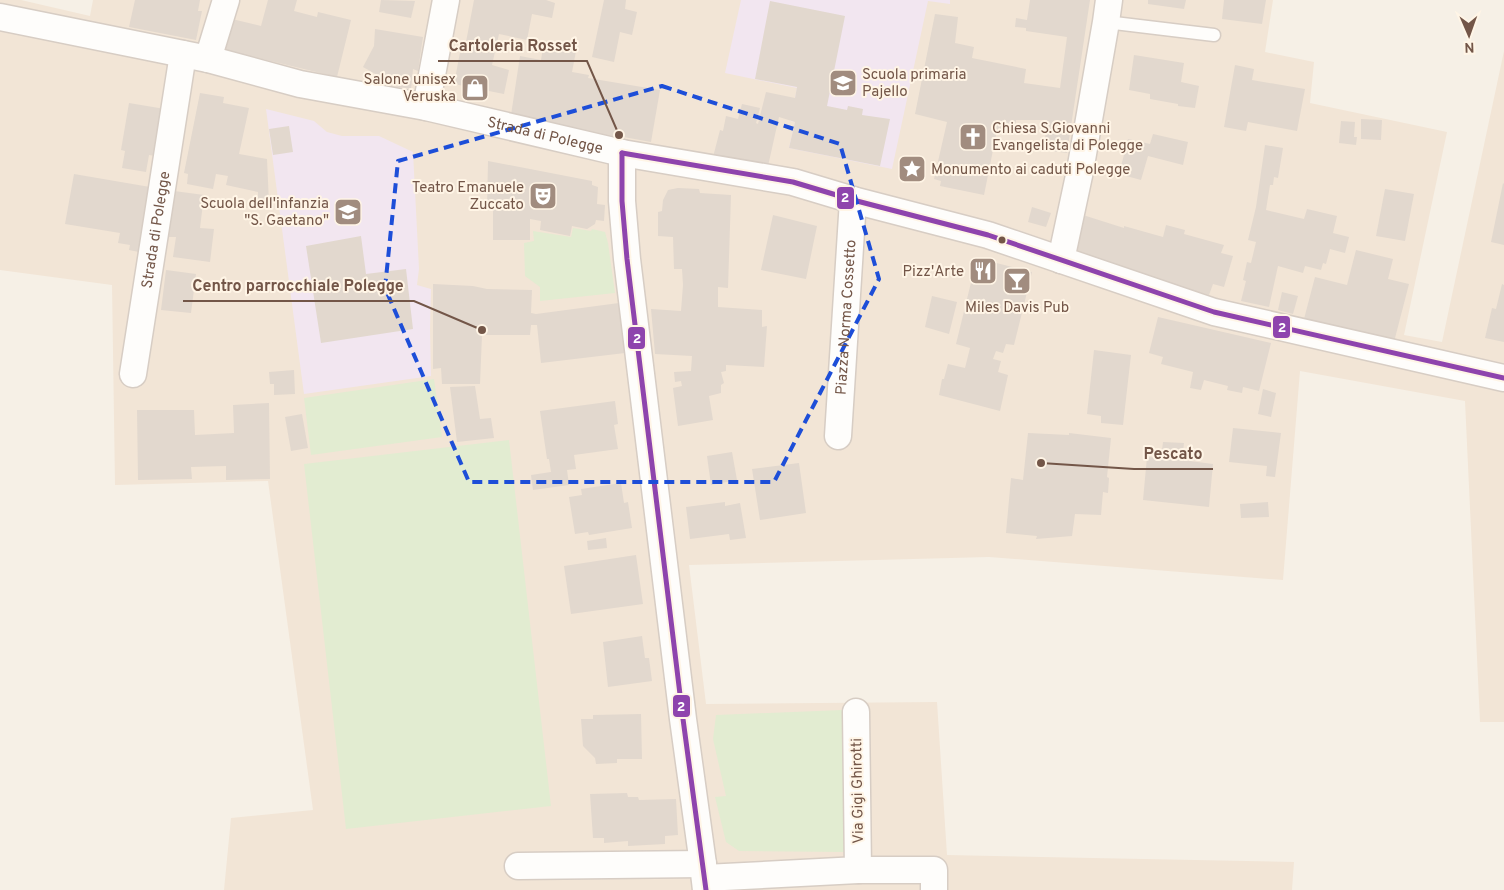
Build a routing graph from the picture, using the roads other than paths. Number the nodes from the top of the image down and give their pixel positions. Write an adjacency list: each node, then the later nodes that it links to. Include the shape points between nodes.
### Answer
1 (226, 0): 6 (street, Strada di Polegge)
2 (446, 0): 7 (street)
3 (1108, 11): 5 (lane); 10 (street)
4 (0, 18): 6 (street, Strada di Polegge)
5 (1214, 35)
6 (195, 57): 7 (street, Strada di Polegge, via 300,84); 11 (street, Strada di Polegge)
7 (426, 107): 8 (street, Strada di Polegge)
8 (622, 153): 9 (street, Strada di Polegge, via 793,182); 17 (street, via 628,269)
9 (853, 200): 10 (street, Strada di Polegge, via 970,230); 13 (street, Piazza Norma Cossetto)
10 (1061, 260): 12 (street, Strada di Polegge, via 1214,312)
11 (133, 374)
12 (1504, 378)
13 (838, 436)
14 (856, 712): 16 (street, Via Gigi Ghirotti)
15 (518, 866): 17 (street)
16 (858, 870): 17 (street); 18 (street, via 934,870)
17 (705, 877)
18 (934, 890)

